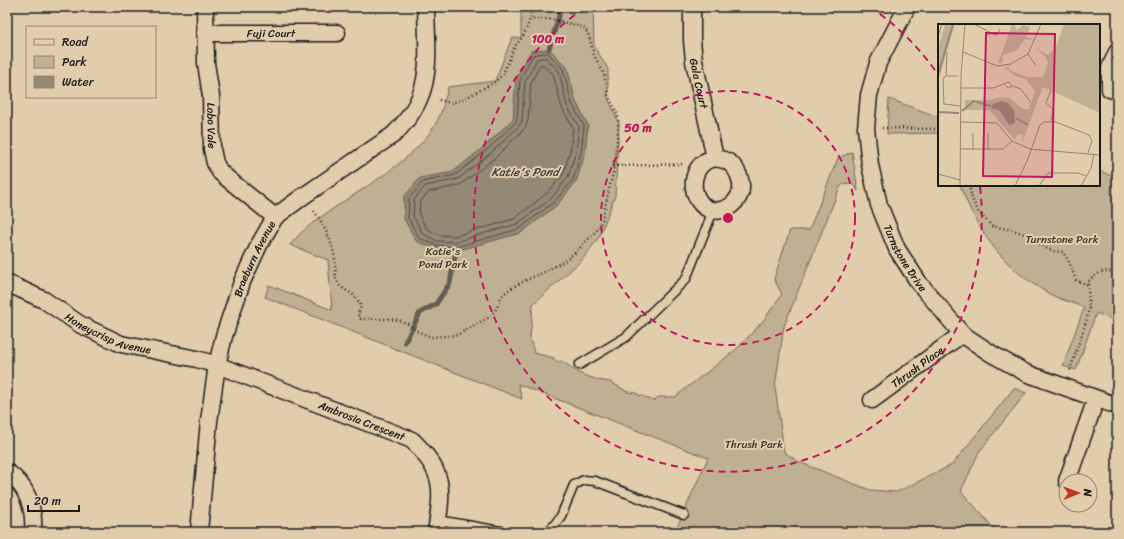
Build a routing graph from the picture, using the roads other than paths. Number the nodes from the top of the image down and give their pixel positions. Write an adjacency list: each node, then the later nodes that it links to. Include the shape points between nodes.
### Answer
1 (205, 7): 5 (street, Lobo Vale)
2 (426, 7): 11 (street, Braeburn Avenue, via 427,72 414,112 393,135)
3 (692, 7): 9 (street, Gala Court, via 694,61)
4 (907, 7): 13 (street, Turnstone Drive, via 878,63 869,95 866,128 870,165 879,205 897,249 919,283)
5 (205, 33): 6 (street, Fuji Court); 11 (street, Lobo Vale, via 215,163 220,172)
6 (337, 33)
7 (1117, 52): 8 (street, via 1110,68 1110,89)
8 (1117, 92)
9 (715, 158): 10 (street, via 706,161 700,167 695,175 694,184 699,202); 10 (street, via 725,160 733,166 739,174 741,184 740,195 733,204 724,210)
10 (713, 210): 15 (lane, via 686,279 626,337)
11 (275, 217): 14 (street, Braeburn Avenue, via 258,245 242,282)
12 (7, 283): 14 (street, Honeycrisp Avenue, via 44,300 81,325 121,344)
13 (962, 334): 16 (street, Turnstone Drive, via 1026,373); 17 (street, Thrush Place)
14 (217, 365): 22 (street, Ambrosia Crescent, via 412,440 436,468 440,483); 24 (street, Braeburn Avenue)
15 (579, 365)
16 (1096, 399): 18 (street, Turnstone Drive); 20 (street)
17 (872, 400)
18 (1117, 406)
19 (7, 472): 23 (street, via 25,489 32,507)
20 (1070, 473)
21 (684, 515): 26 (lane, via 595,481 584,480 574,485 561,516 551,529)
22 (437, 526): 25 (lane)
23 (32, 532)
24 (198, 532)
25 (506, 532)
26 (545, 532)

